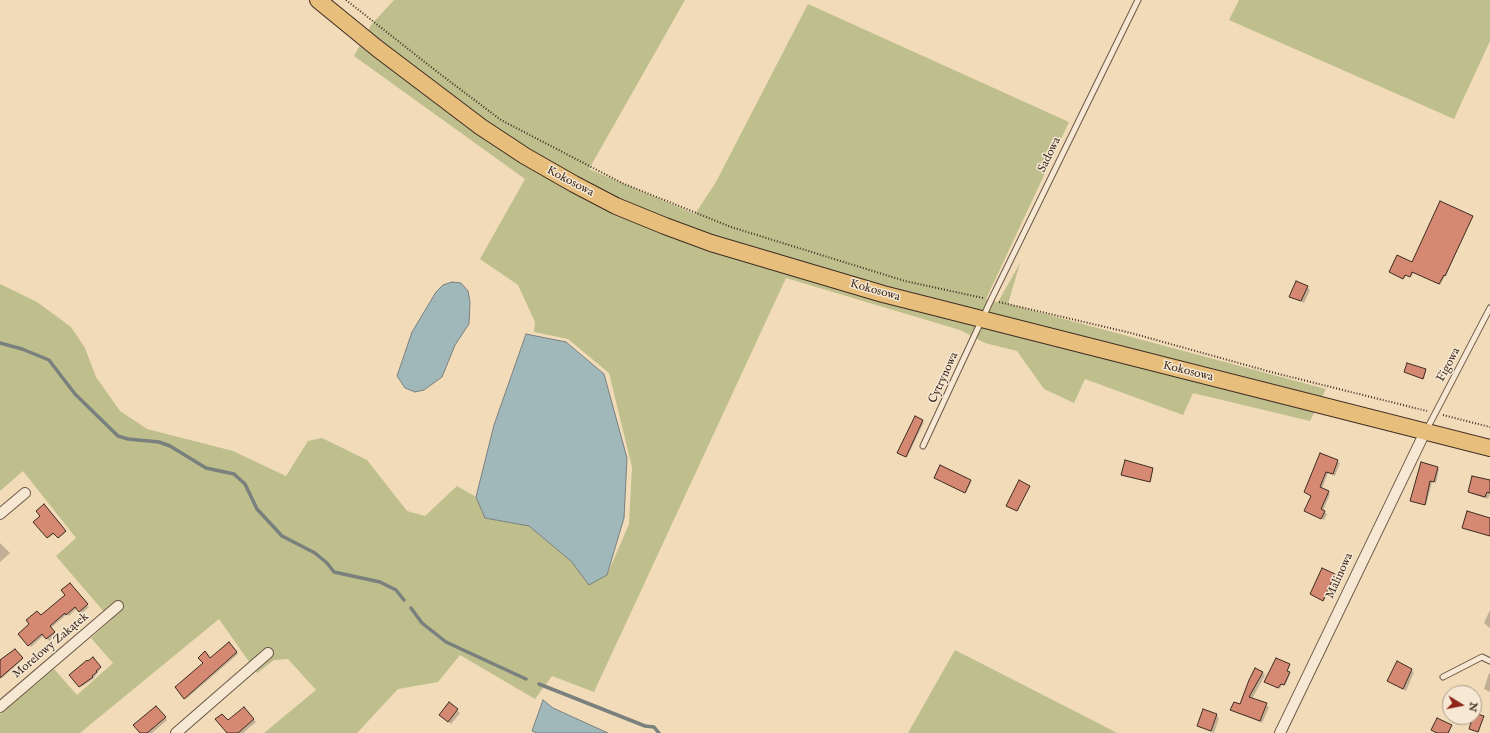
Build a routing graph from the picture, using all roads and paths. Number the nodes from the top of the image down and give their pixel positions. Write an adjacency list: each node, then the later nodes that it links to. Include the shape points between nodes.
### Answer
1 (318, 0): 6 (main road, Kokosowa, via 481,127 553,172 616,206 711,243 883,294)
2 (346, 0): 4 (path, via 501,120 622,183 731,226 905,281)
3 (1138, 0): 4 (lane, Sadowa)
4 (991, 300): 6 (lane, Sadowa); 7 (path, via 1131,333 1285,376)
5 (1490, 308): 7 (lane, Figowa)
6 (983, 319): 9 (main road, Kokosowa); 10 (lane, Cytrynowa)
7 (1434, 413): 8 (path); 9 (lane, Figowa)
8 (1490, 427)
9 (1425, 432): 11 (main road, Kokosowa); 20 (street, Malinowa)
10 (923, 446)
11 (1490, 448)
12 (25, 493): 13 (street)
13 (0, 514)
14 (118, 606): 18 (street, Morelowy Zakątek)
15 (268, 653): 19 (street)
16 (1490, 661): 17 (lane, via 1482,658)
17 (1443, 677)
18 (0, 707)
19 (176, 733)
20 (1280, 733)

